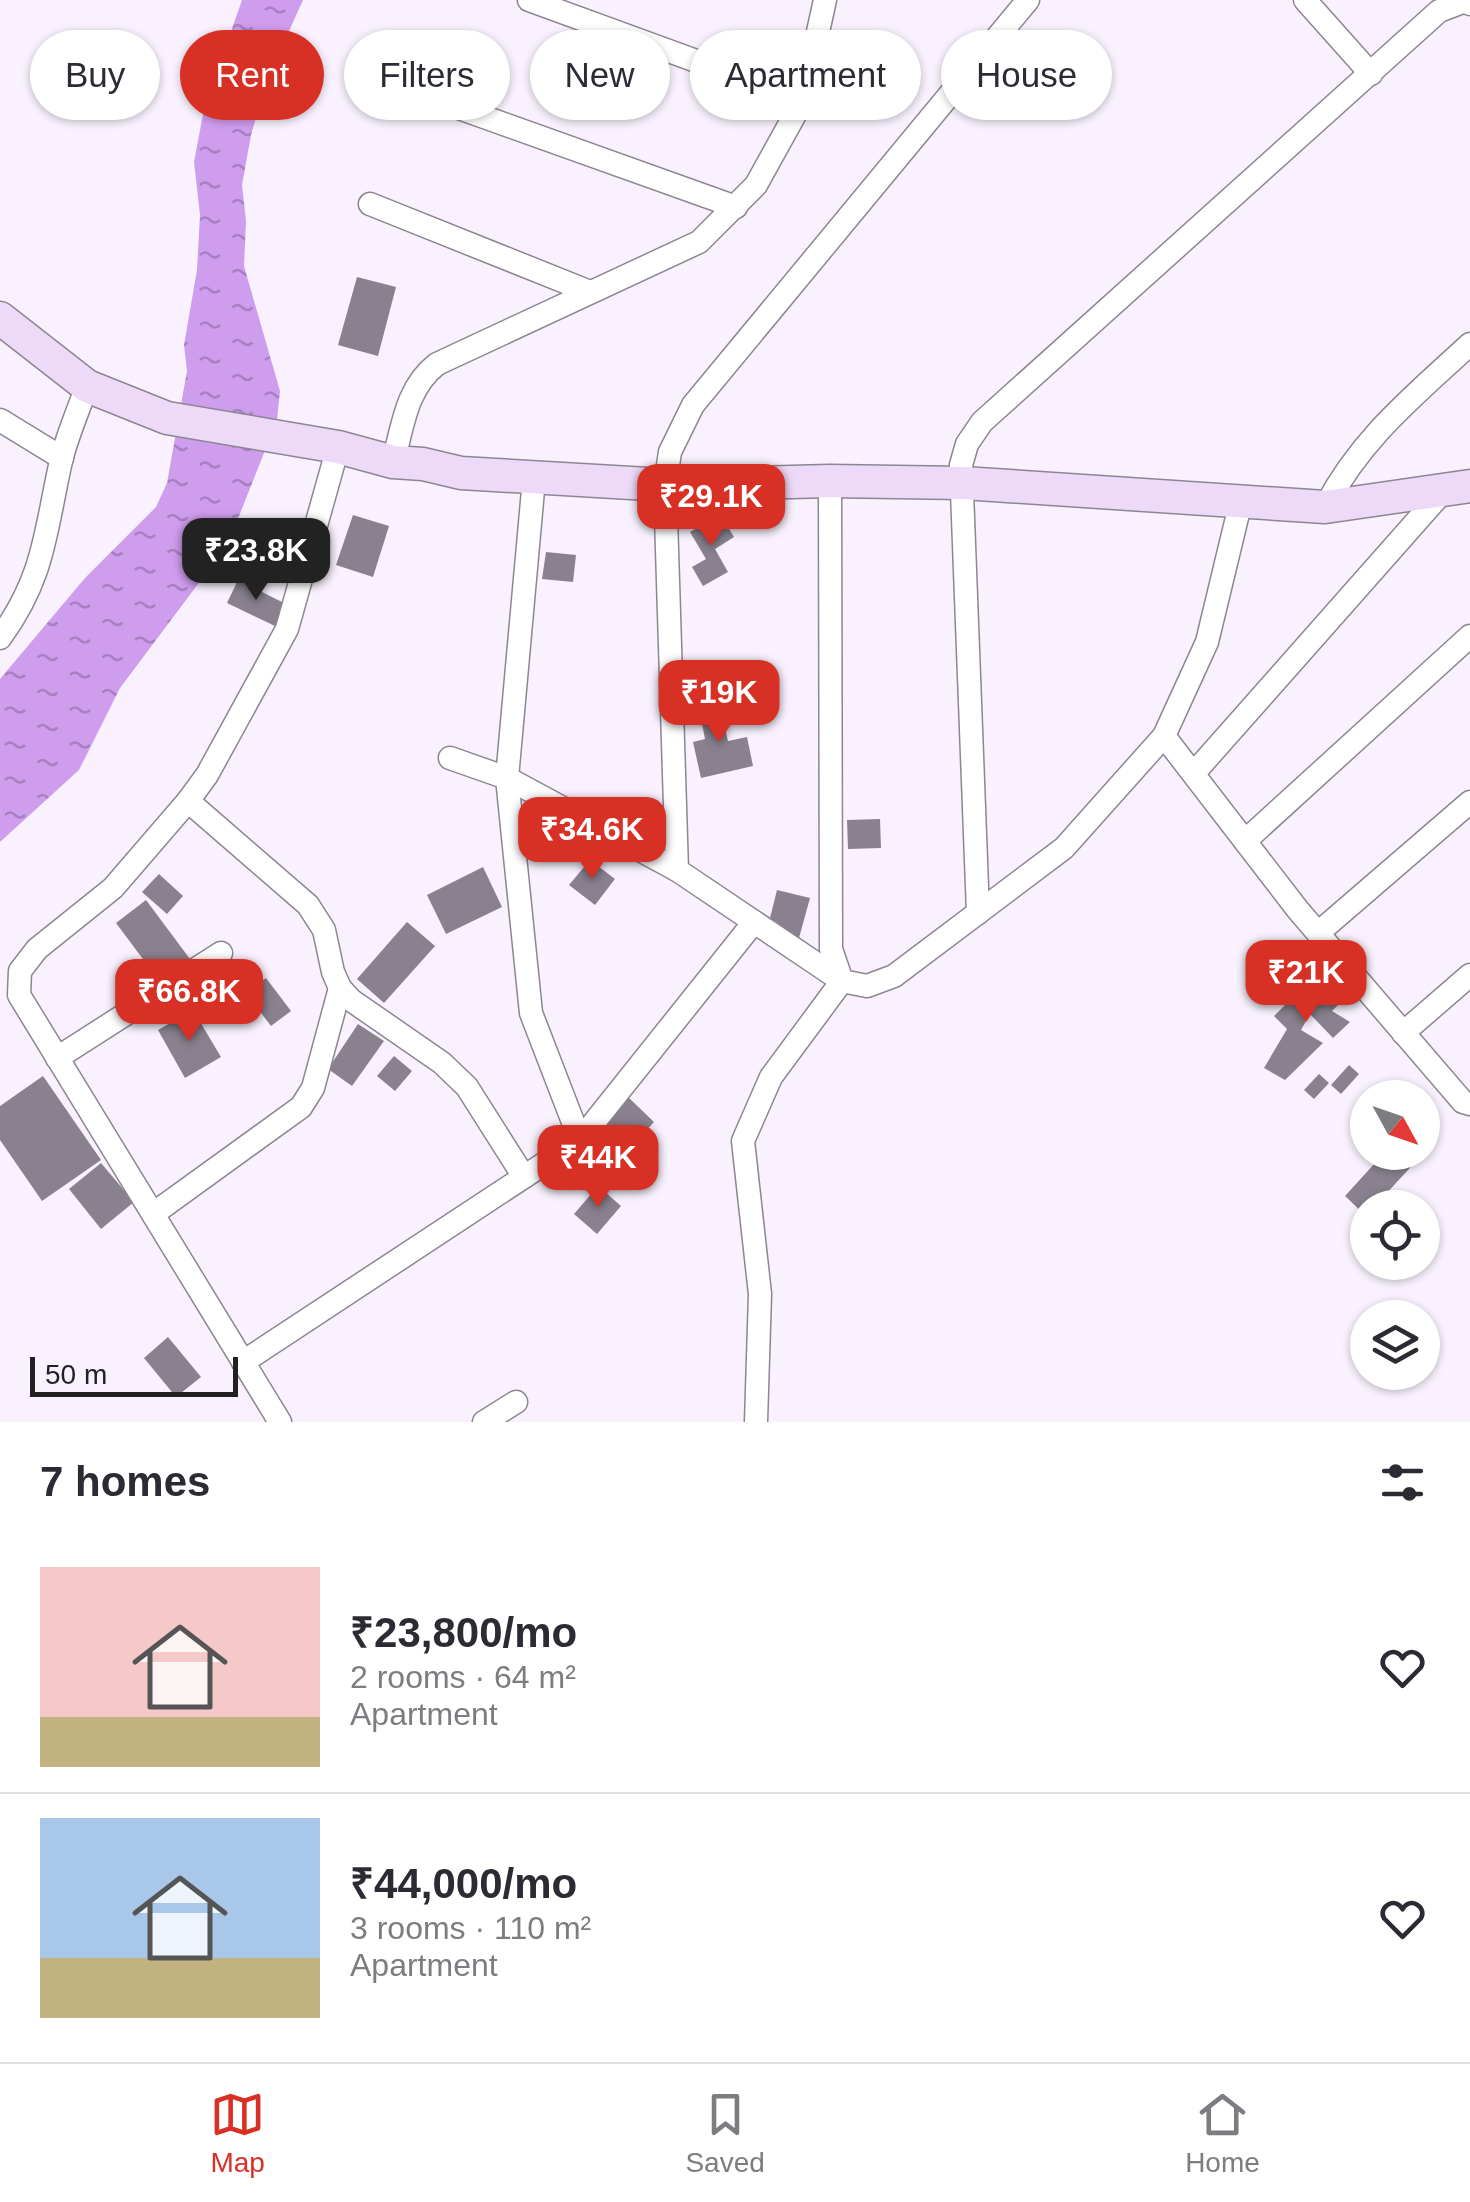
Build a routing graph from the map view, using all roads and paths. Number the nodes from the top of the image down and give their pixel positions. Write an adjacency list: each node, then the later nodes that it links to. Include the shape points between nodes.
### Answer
1 (529, 0): 7 (street)
2 (826, 0): 6 (street)
3 (1028, 0): 24 (street, via 693,405 670,452)
4 (1305, 0): 8 (street)
5 (1470, 4): 8 (street, via 1438,10)
6 (819, 30)
7 (690, 59)
8 (1371, 74): 23 (street, via 982,422 967,444)
9 (493, 120): 12 (street)
10 (792, 120): 12 (street)
11 (370, 204): 13 (street)
12 (736, 207): 13 (street, via 699,242)
13 (590, 292): 20 (street, via 421,376 412,391)
14 (0, 318): 16 (main road)
15 (1470, 344): 27 (street, via 1365,443)
16 (87, 386): 18 (main road, via 166,418); 19 (street)
17 (0, 420): 19 (street)
18 (338, 447): 20 (main road); 34 (street, via 287,629)
19 (62, 458): 29 (street, via 44,553 22,608)
20 (408, 463): 21 (main road)
21 (534, 479): 24 (main road); 33 (street)
22 (830, 481): 23 (main road); 24 (main road); 43 (street, via 830,949)
23 (963, 483): 26 (main road); 38 (street)
24 (665, 486): 37 (street)
25 (1458, 487): 27 (main road); 32 (street)
26 (1242, 501): 27 (main road); 30 (street, via 1207,642)
27 (1325, 507)
28 (1470, 636): 36 (street)
29 (0, 638)
30 (1164, 736): 32 (street); 38 (street, via 1064,848)
31 (450, 758): 33 (street)
32 (1194, 774): 36 (street)
33 (507, 778): 37 (street); 48 (street, via 531,1013)
34 (188, 801): 44 (street, via 308,905 324,930); 46 (street, via 112,888 37,948 20,971 19,995)
35 (1470, 802): 40 (street)
36 (1246, 841): 40 (street)
37 (677, 870): 39 (street)
38 (978, 913): 43 (street, via 894,976 867,986)
39 (754, 922): 43 (street); 48 (street)
40 (1318, 933): 45 (street)
41 (221, 953): 46 (street)
42 (1470, 975): 45 (street)
43 (842, 981): 55 (street, via 771,1078 743,1141 760,1294)
44 (340, 988): 49 (street, via 442,1062 466,1087); 50 (street, via 301,1107)
45 (1404, 1034): 47 (street)
46 (57, 1058): 50 (street)
47 (1470, 1104)
48 (580, 1140): 49 (street)
49 (524, 1177): 51 (street)
50 (153, 1214): 51 (street)
51 (244, 1362): 53 (street)
52 (516, 1402): 54 (street)
53 (280, 1422)
54 (484, 1422)
55 (756, 1422)

